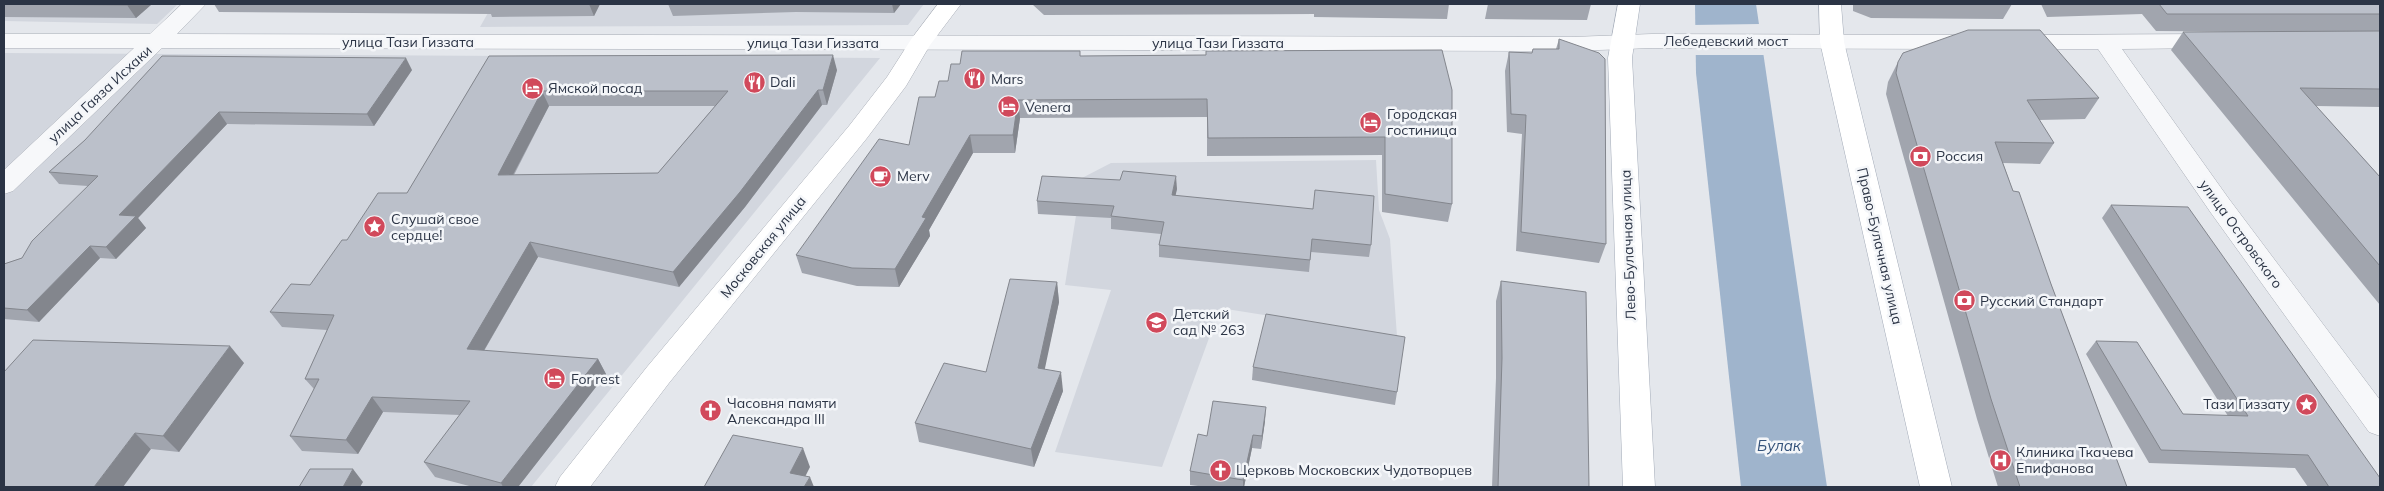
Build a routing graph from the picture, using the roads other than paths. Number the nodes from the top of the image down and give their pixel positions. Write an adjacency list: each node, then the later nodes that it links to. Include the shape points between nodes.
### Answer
1 (196, 4): 6 (street, улица Гаяза Исхаки)
2 (950, 4): 11 (main road, Московская улица)
3 (1629, 4): 8 (main road, Лево-Булачная улица)
4 (1830, 4): 9 (main road, Право-Булачная улица)
5 (4, 41): 6 (street, улица Тази Гиззата)
6 (157, 41): 11 (street, улица Тази Гиззата); 12 (street, улица Гаяза Исхаки)
7 (2239, 41): 10 (street, Лебедевский мост)
8 (1623, 42): 9 (street, Лебедевский мост); 11 (street, улица Тази Гиззата); 15 (main road, Лево-Булачная улица, via 1620,58)
9 (1832, 42): 10 (street, Лебедевский мост); 16 (main road, Право-Булачная улица)
10 (2106, 42): 13 (street, улица Островского, via 2220,206)
11 (920, 43): 14 (main road, Московская улица, via 897,81 858,132 658,374)
12 (4, 185)
13 (2380, 423)
14 (572, 487)
15 (1639, 487)
16 (1936, 487)

